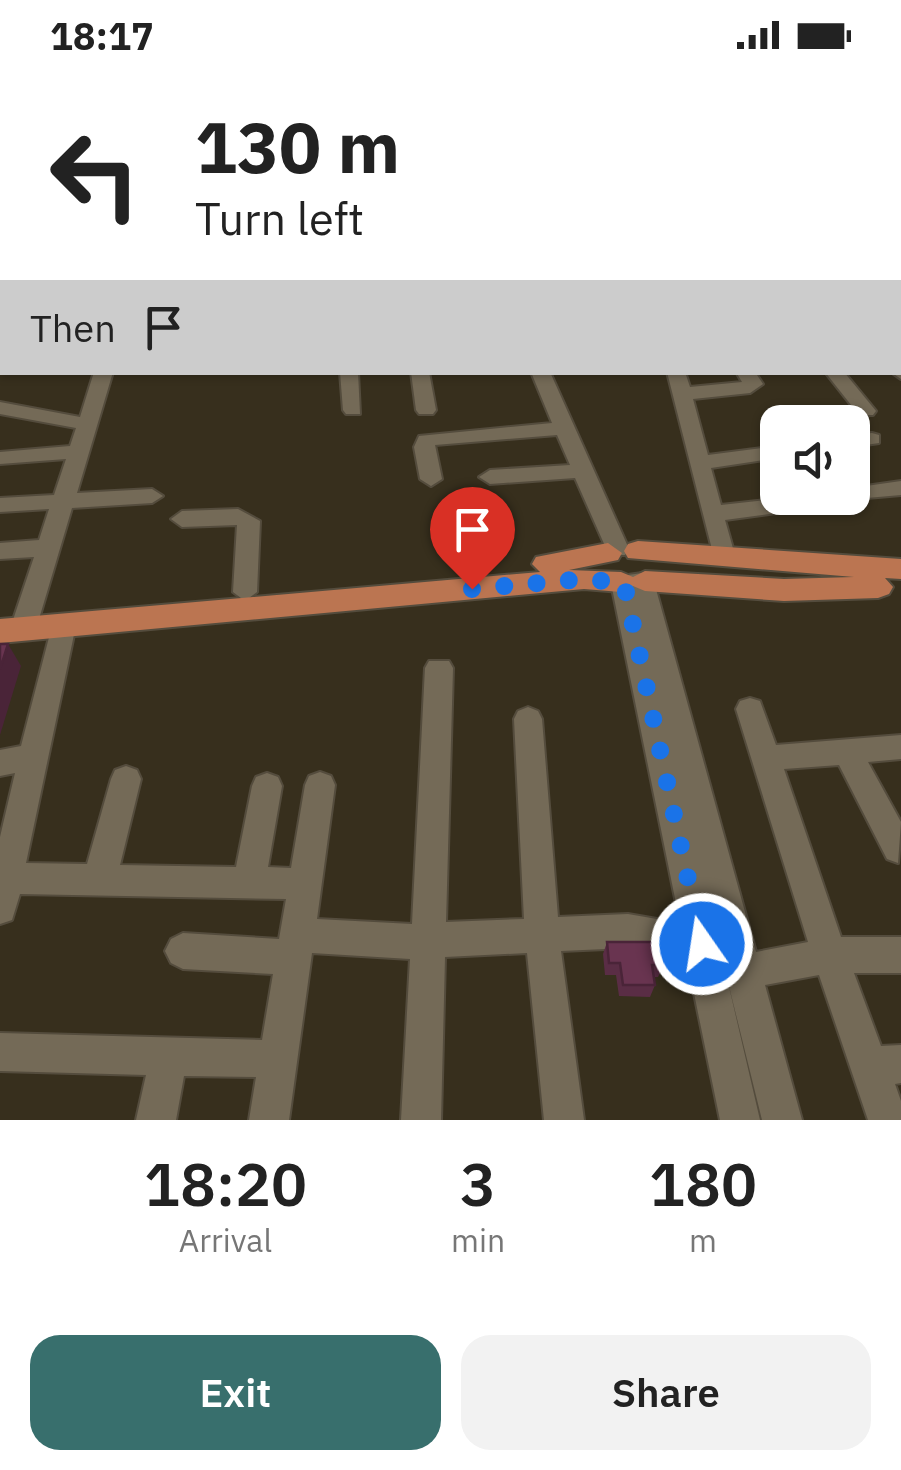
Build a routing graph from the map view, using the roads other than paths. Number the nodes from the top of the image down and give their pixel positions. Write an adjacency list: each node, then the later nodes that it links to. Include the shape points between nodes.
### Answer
1 (327, 70): 2 (street)
2 (361, 70)
3 (103, 375): 17 (street)
4 (349, 375): 13 (street)
5 (420, 375): 14 (street)
6 (541, 375): 16 (street)
7 (561, 375): 35 (street)
8 (747, 375): 10 (street, via 750,387)
9 (837, 375): 11 (street)
10 (679, 383): 20 (street)
11 (862, 405)
12 (0, 408): 17 (street)
13 (352, 410)
14 (426, 410)
15 (0, 424): 17 (street)
16 (565, 428): 21 (street); 23 (street, via 426,440)
17 (80, 439): 19 (street); 27 (street)
18 (760, 455): 20 (street)
19 (0, 458)
20 (700, 463): 30 (street)
21 (583, 471): 22 (street); 35 (street)
22 (490, 477)
23 (431, 479)
24 (901, 488): 25 (street)
25 (870, 492)
26 (152, 496): 27 (street)
27 (61, 501): 28 (street); 32 (street)
28 (0, 505)
29 (760, 508): 30 (street)
30 (713, 514): 34 (street)
31 (182, 518): 38 (street, via 249,521)
32 (46, 548): 33 (street); 39 (street)
33 (0, 552)
34 (724, 559): 35 (main road); 36 (main road)
35 (628, 566): 37 (main road, via 784,590); 38 (main road, via 572,562); 40 (main road, via 584,579); 59 (street); 64 (street)
36 (901, 569)
37 (901, 585)
38 (245, 592): 39 (main road)
39 (13, 621): 40 (main road)
40 (63, 625): 46 (street)
41 (439, 668): 58 (street)
42 (750, 709): 47 (street)
43 (528, 718): 57 (street)
44 (901, 747): 45 (street)
45 (847, 751): 47 (street); 52 (street)
46 (34, 756): 48 (street); 56 (street)
47 (766, 758): 63 (street)
48 (0, 763)
49 (126, 778): 53 (street)
50 (320, 785): 55 (street)
51 (267, 786): 54 (street)
52 (900, 846)
53 (100, 882): 54 (street); 56 (street)
54 (249, 884): 55 (street)
55 (305, 884): 60 (street)
56 (3, 893)
57 (542, 935): 58 (street); 59 (street, via 628,931); 72 (street)
58 (427, 940): 60 (street); 71 (street)
59 (702, 944): 73 (street)
60 (296, 946): 61 (street); 67 (street)
61 (183, 951)
62 (901, 954): 63 (street)
63 (828, 955): 64 (street); 68 (street)
64 (743, 972): 74 (street)
65 (0, 1052): 66 (street)
66 (169, 1056): 67 (street); 69 (street)
67 (280, 1059): 70 (street)
68 (886, 1065): 75 (street)
69 (156, 1120)
70 (269, 1120)
71 (420, 1120)
72 (564, 1120)
73 (740, 1120)
74 (782, 1120)
75 (888, 1120)

